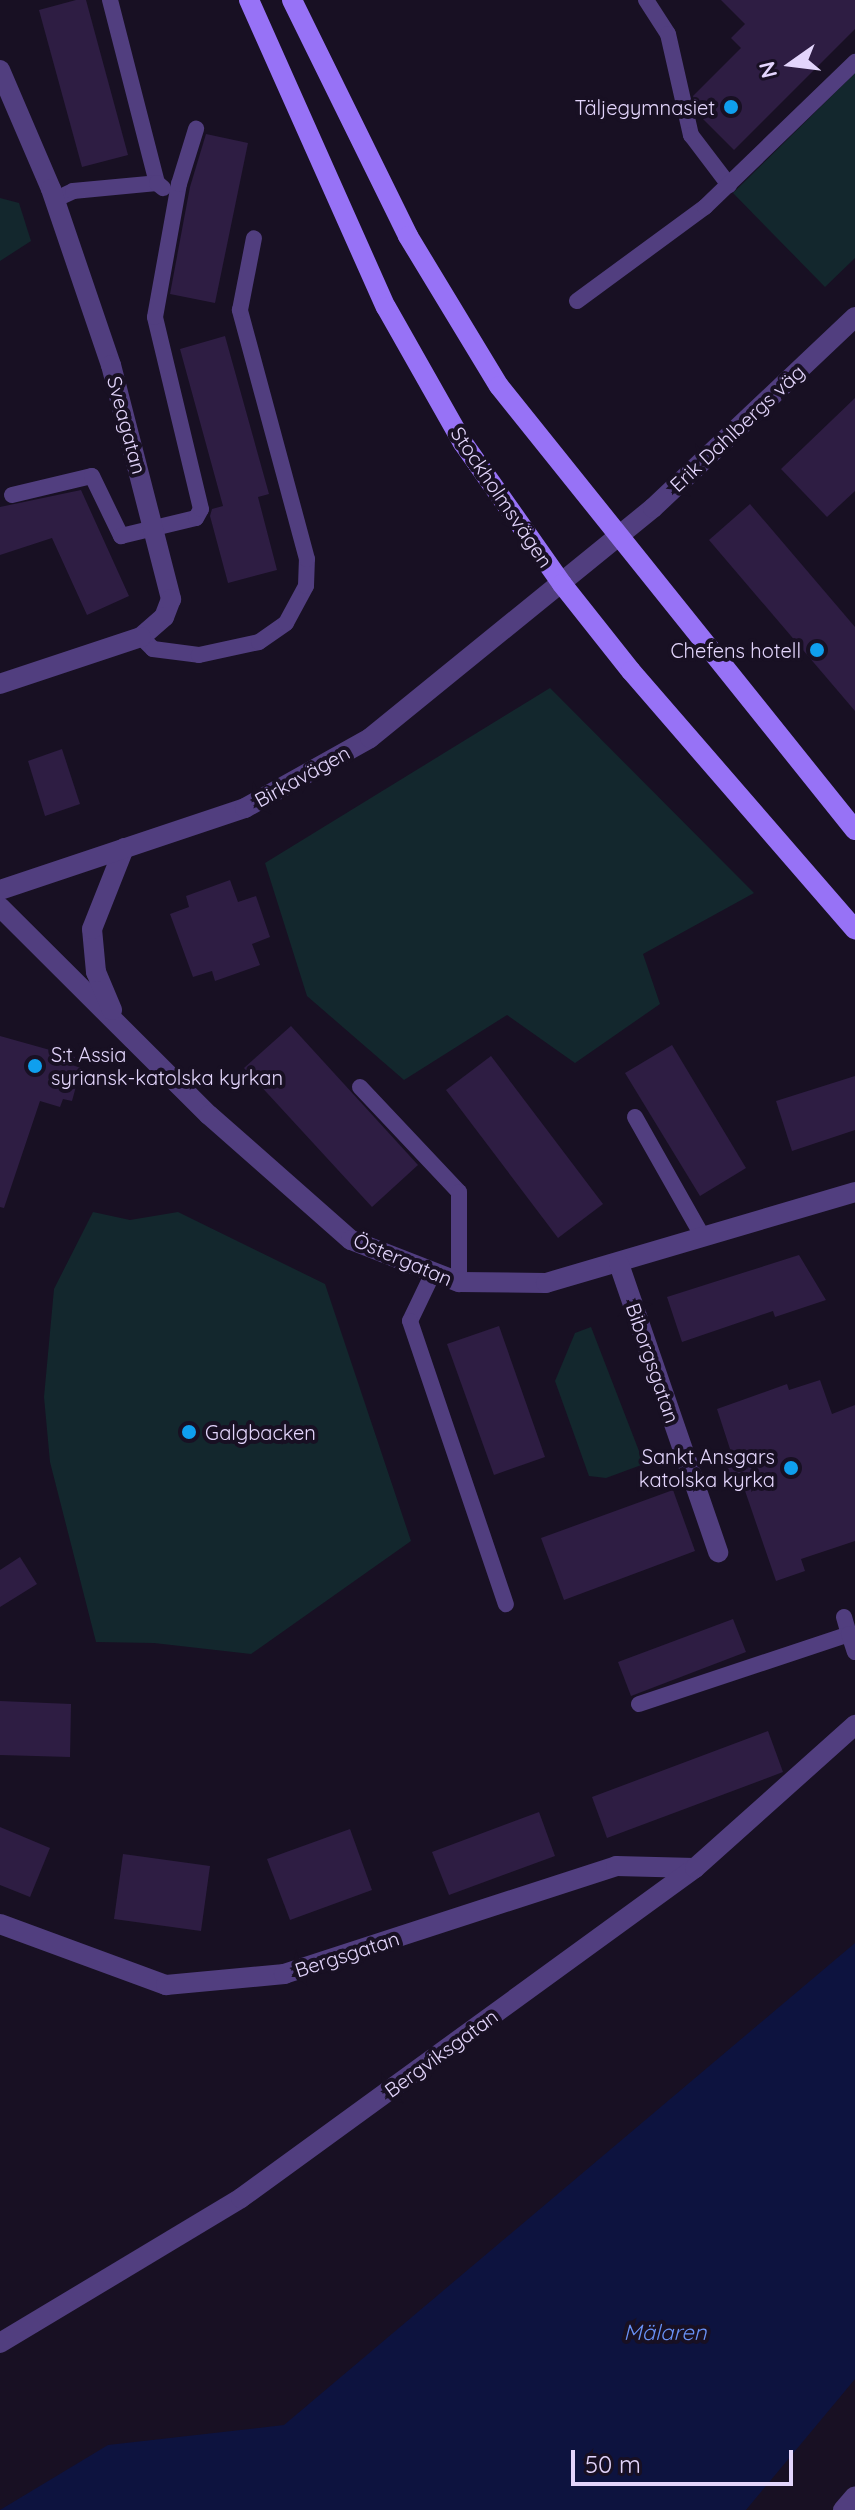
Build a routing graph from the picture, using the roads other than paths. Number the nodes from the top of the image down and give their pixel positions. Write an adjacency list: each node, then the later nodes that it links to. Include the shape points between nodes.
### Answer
1 (110, 0): 8 (lane)
2 (249, 0): 18 (main road, Stockholmsvägen, via 386,307 463,443)
3 (292, 0): 17 (main road, via 351,128 450,311 499,386)
4 (646, 0): 9 (lane, via 668,34 691,135)
5 (855, 62): 9 (lane)
6 (0, 70): 11 (street, Sveagatan)
7 (196, 129): 10 (lane)
8 (157, 183): 10 (lane); 11 (lane, via 73,191)
9 (729, 185): 13 (lane)
10 (176, 199): 16 (lane, via 155,317 201,509 196,518)
11 (54, 200): 16 (street, Sveagatan, via 111,365)
12 (254, 238): 19 (lane, via 240,310 307,559 306,586 286,623 259,642 199,655 153,649)
13 (577, 301)
14 (855, 317): 17 (street, Erik Dahlbergs väg)
15 (12, 495): 16 (lane, via 92,476 121,536)
16 (155, 528): 19 (street, Sveagatan, via 171,599 164,617)
17 (617, 538): 18 (street, Erik Dahlbergs väg); 21 (main road)
18 (562, 584): 22 (street, Birkavägen, via 370,738 245,808); 25 (main road, Stockholmsvägen)
19 (141, 637): 20 (street, Sveagatan)
20 (0, 684)
21 (855, 830)
22 (124, 848): 23 (street, Birkavägen); 26 (street, Östergatan, via 92,929 96,972)
23 (0, 890)
24 (0, 907): 26 (street, Östergatan)
25 (855, 930)
26 (117, 1021): 32 (street, Östergatan, via 209,1115 351,1240)
27 (360, 1087): 33 (lane, via 459,1192)
28 (635, 1117): 30 (lane)
29 (855, 1192): 30 (street, Östergatan)
30 (703, 1237): 31 (street, Östergatan)
31 (619, 1264): 33 (street, Östergatan, via 546,1283); 34 (street, Biborgsgatan)
32 (433, 1273): 33 (street, Östergatan); 35 (lane, via 410,1321)
33 (459, 1282)
34 (718, 1552)
35 (506, 1604)
36 (855, 1652): 37 (lane, via 846,1626)
37 (639, 1704)
38 (855, 1725): 39 (street, Bergviksgatan)
39 (695, 1868): 40 (street, Bergsgatan, via 616,1866 284,1974 166,1985); 41 (street, Bergviksgatan, via 241,2198)
40 (0, 1924)
41 (0, 2343)
42 (855, 2496): 43 (street)
43 (843, 2510)

